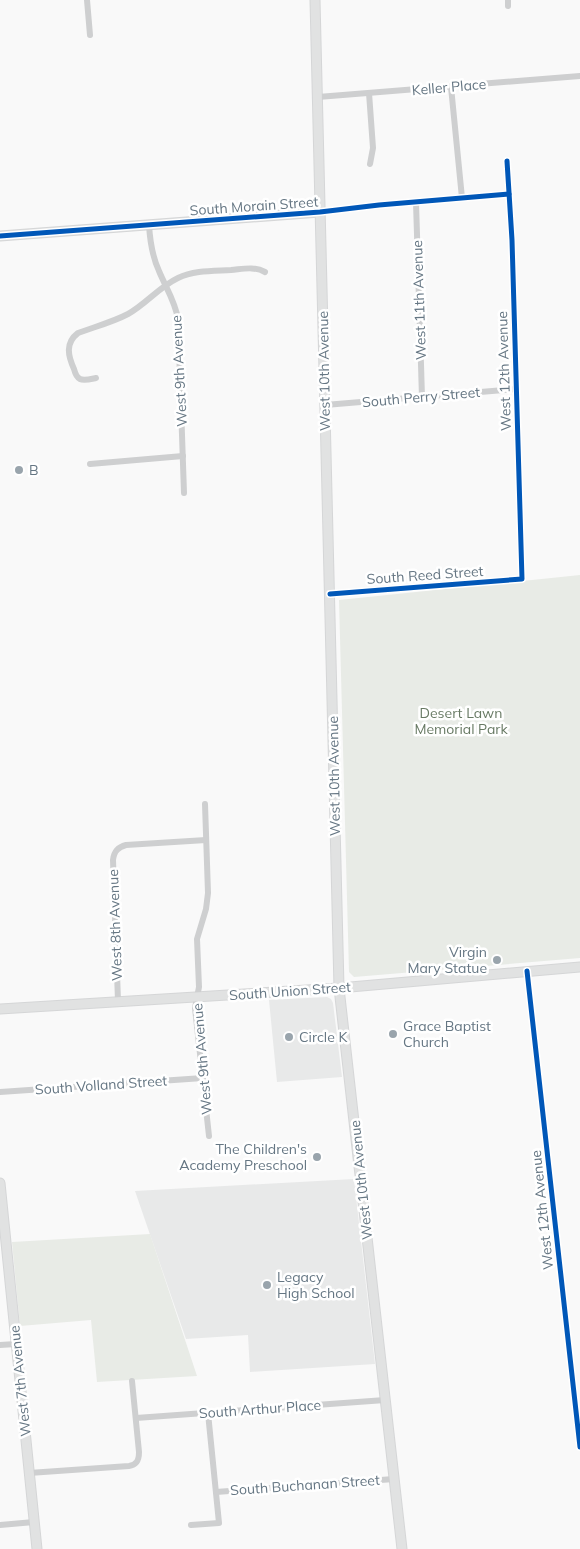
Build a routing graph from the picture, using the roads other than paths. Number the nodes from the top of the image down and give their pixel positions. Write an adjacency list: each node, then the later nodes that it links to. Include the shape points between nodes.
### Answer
1 (87, 0): 3 (street)
2 (315, 0): 7 (main road, West 10th Avenue)
3 (90, 35)
4 (580, 76): 5 (street, Keller Place)
5 (452, 86): 6 (street, Keller Place); 11 (street)
6 (369, 93): 7 (street, Keller Place); 9 (street, via 373,148)
7 (318, 97): 13 (main road, West 10th Avenue)
8 (507, 161): 10 (street, West 12th Avenue)
9 (370, 164)
10 (509, 194): 11 (street, South Morain Street); 19 (street, West 12th Avenue)
11 (462, 198): 12 (street, South Morain Street)
12 (416, 202): 13 (street, South Morain Street); 20 (street, West 11th Avenue)
13 (320, 212): 14 (main road, South Morain Street); 21 (main road, West 10th Avenue)
14 (148, 225): 15 (main road, South Morain Street); 17 (street, West 9th Avenue, via 154,259)
15 (0, 236)
16 (265, 272): 17 (street, via 250,268 199,272 176,278)
17 (166, 285): 18 (street, via 126,315 74,336 68,354 76,375 82,380); 22 (street, West 9th Avenue, via 178,319)
18 (96, 378)
19 (516, 389): 20 (street, South Perry Street); 25 (street, West 12th Avenue)
20 (422, 397): 21 (street, South Perry Street)
21 (325, 405): 26 (main road, West 10th Avenue)
22 (183, 456): 23 (street); 24 (street, West 9th Avenue)
23 (90, 464)
24 (184, 493)
25 (522, 579): 26 (street, South Reed Street)
26 (330, 594): 31 (main road, West 10th Avenue)
27 (205, 804): 28 (street, West 9th Avenue)
28 (206, 840): 32 (street, West 9th Avenue, via 208,893 197,939); 33 (street, West 8th Avenue, via 126,845 113,855)
29 (580, 967): 30 (main road, South Union Street)
30 (527, 971): 31 (main road, South Union Street); 45 (street, West 12th Avenue)
31 (339, 988): 32 (main road, South Union Street); 42 (main road, West 10th Avenue)
32 (197, 996): 33 (main road, South Union Street); 35 (street, West 9th Avenue, via 195,1008)
33 (118, 1001): 34 (main road, South Union Street)
34 (0, 1009)
35 (203, 1078): 36 (street, South Volland Street); 37 (street, West 9th Avenue)
36 (0, 1092)
37 (209, 1136)
38 (0, 1183): 39 (main road, West 7th Avenue)
39 (16, 1344): 40 (street); 46 (main road, West 7th Avenue)
40 (0, 1345)
41 (132, 1381): 44 (street)
42 (385, 1400): 43 (street, South Arthur Place); 47 (main road, West 10th Avenue)
43 (208, 1413): 44 (street, South Arthur Place); 48 (street)
44 (136, 1418): 46 (street, via 137,1462 128,1466)
45 (580, 1447)
46 (29, 1473): 49 (main road, West 7th Avenue)
47 (394, 1479): 48 (street, South Buchanan Street); 53 (main road, West 10th Avenue)
48 (216, 1492): 51 (street, via 219,1524)
49 (34, 1522): 50 (street); 52 (main road, West 7th Avenue)
50 (0, 1525)
51 (190, 1525)
52 (37, 1549)
53 (402, 1549)

